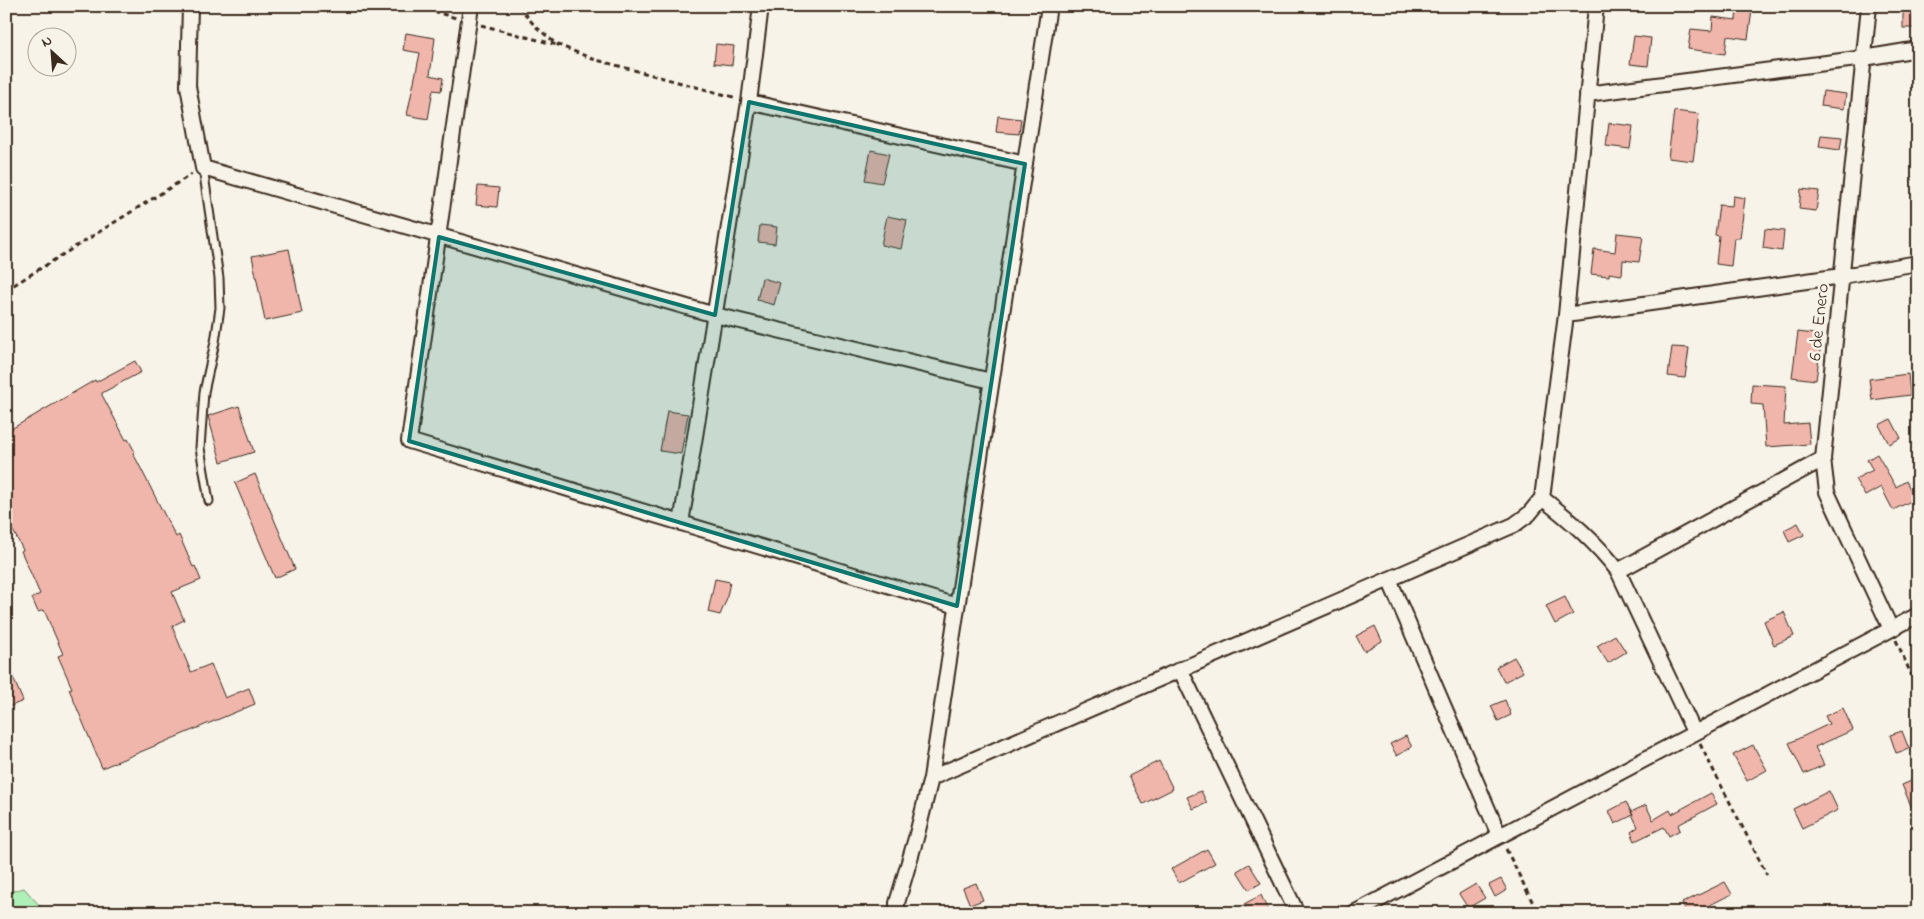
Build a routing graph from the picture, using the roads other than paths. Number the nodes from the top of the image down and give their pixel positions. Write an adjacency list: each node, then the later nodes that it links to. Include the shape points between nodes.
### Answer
1 (190, 6): 12 (street, via 188,86)
2 (472, 6): 13 (street)
3 (762, 6): 10 (street)
4 (1049, 6): 11 (street)
5 (1596, 6): 9 (street)
6 (1869, 6): 8 (street, 6 de Enero)
7 (1918, 49): 8 (street)
8 (1864, 58): 9 (street); 15 (street, 6 de Enero)
9 (1587, 94): 17 (street)
10 (749, 102): 11 (street); 16 (street)
11 (1025, 164): 18 (street)
12 (203, 168): 13 (street); 21 (lane, via 220,300 204,392 200,448)
13 (439, 237): 16 (street); 22 (street, via 409,441)
14 (1918, 263): 15 (street)
15 (1842, 276): 17 (street); 19 (street, 6 de Enero)
16 (715, 315): 18 (street); 22 (street)
17 (1566, 315): 20 (street)
18 (992, 380): 25 (street)
19 (1823, 460): 23 (street); 27 (street, 6 de Enero, via 1827,492)
20 (1542, 498): 23 (street, via 1574,523); 24 (street, via 1514,526)
21 (209, 500)
22 (681, 523): 25 (street)
23 (1618, 571): 29 (street)
24 (1389, 579): 28 (street); 31 (street)
25 (957, 606): 30 (street)
26 (1918, 615): 27 (street)
27 (1891, 629): 29 (street)
28 (1180, 669): 30 (street); 33 (street)
29 (1694, 732): 31 (street)
30 (931, 778): 32 (street)
31 (1499, 835): 34 (street)
32 (897, 913)
33 (1297, 913)
34 (1354, 913)

